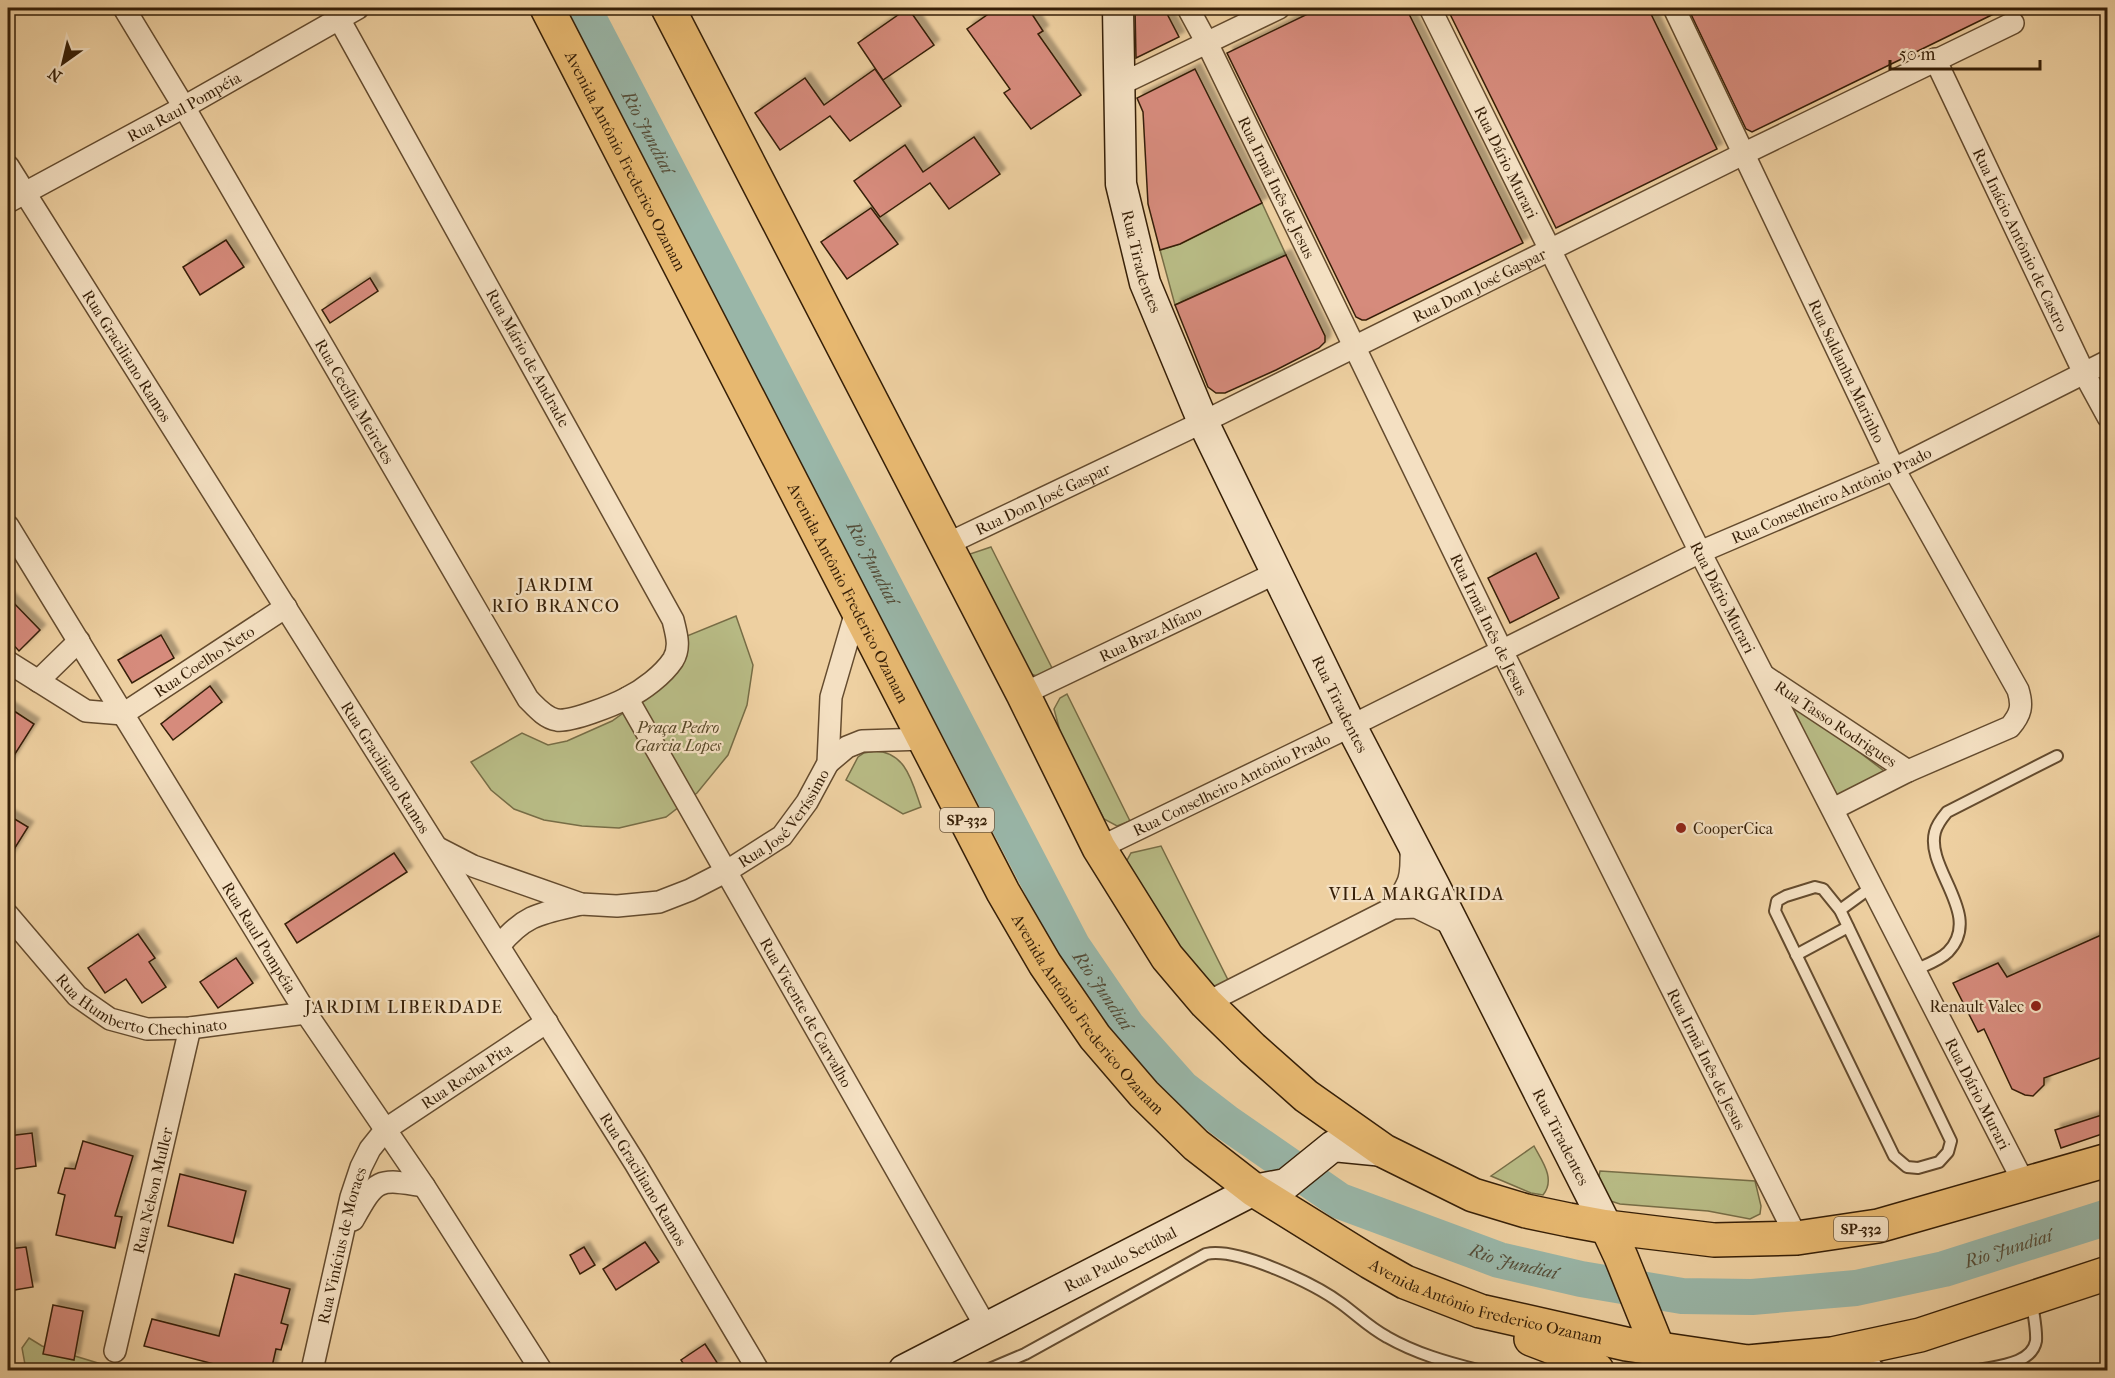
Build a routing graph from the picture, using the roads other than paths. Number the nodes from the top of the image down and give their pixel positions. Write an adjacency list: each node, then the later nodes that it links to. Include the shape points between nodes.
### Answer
1 (124, 8): 15 (street, Rua Cecília Meireles)
2 (358, 8): 10 (street, Rua Raul Pompéia)
3 (548, 8): 31 (main road, Avenida Antônio Frederico Ozanam / SP-332)
4 (668, 8): 27 (main road, SP-332)
5 (1118, 8): 14 (street, Rua Tiradentes)
6 (1188, 8): 12 (street, Rua Irmã Inês de Jesus)
7 (1279, 8): 12 (street)
8 (1430, 8): 19 (street, Rua Dário Murari)
9 (1674, 8): 16 (street, Rua Saldanha Marinho)
10 (336, 13): 15 (street, Rua Raul Pompéia); 38 (street, Rua Mário de Andrade, via 673,620 678,641 674,658 661,674)
11 (2013, 23): 13 (street, Rua Dom José Gaspar)
12 (1207, 43): 14 (street); 20 (street, Rua Irmã Inês de Jesus)
13 (1935, 59): 16 (street, Rua Dom José Gaspar); 22 (street, Rua Inácio Antônio de Castro)
14 (1121, 84): 24 (street, Rua Tiradentes, via 1121,184 1142,272)
15 (184, 107): 18 (street, Rua Raul Pompéia); 38 (street, Rua Cecília Meireles, via 528,699 555,720 569,721)
16 (1743, 154): 19 (street, Rua Dom José Gaspar); 25 (street, Rua Saldanha Marinho)
17 (8, 166): 18 (street, Rua Graciliano Ramos)
18 (16, 197): 30 (street, Rua Graciliano Ramos)
19 (1549, 250): 20 (street, Rua Dom José Gaspar); 28 (street, Rua Dário Murari)
20 (1354, 348): 24 (street, Rua Dom José Gaspar); 33 (street, Rua Irmã Inês de Jesus)
21 (2108, 361): 22 (street, Rua Conselheiro Antônio Prado)
22 (2084, 373): 23 (street, Rua Inácio Antônio de Castro); 25 (street, Rua Conselheiro Antônio Prado)
23 (2108, 417)
24 (1203, 422): 27 (street, Rua Dom José Gaspar); 29 (street, Rua Tiradentes)
25 (1893, 469): 28 (street, Rua Conselheiro Antônio Prado); 41 (street, Rua Saldanha Marinho, via 2018,690 2022,704)
26 (8, 526): 32 (street, Rua Raul Pompéia)
27 (945, 545): 37 (main road, SP-332)
28 (1700, 552): 33 (street, Rua Conselheiro Antônio Prado); 35 (street, Rua Dário Murari)
29 (1276, 573): 37 (street, Rua Braz Alfano); 40 (street, Rua Tiradentes)
30 (286, 607): 39 (street, Rua Coelho Neto); 48 (street, Rua Graciliano Ramos)
31 (857, 608): 42 (main road, Avenida Antônio Frederico Ozanam / SP-332); 44 (street, Rua José Veríssimo, via 831,697)
32 (79, 641): 36 (street); 39 (street, Rua Raul Pompéia)
33 (1502, 651): 40 (street, Rua Conselheiro Antônio Prado); 74 (street, Rua Irmã Inês de Jesus)
34 (8, 662): 36 (street)
35 (1765, 676): 45 (street, Rua Tasso Rodrigues); 46 (street, Rua Dário Murari)
36 (39, 681): 39 (street, via 86,711)
37 (1023, 694): 49 (main road, SP-332)
38 (627, 698): 50 (street, Rua Vicente de Carvalho)
39 (123, 714): 62 (street, Rua Raul Pompéia)
40 (1351, 726): 47 (street, Rua Tiradentes); 49 (street, Rua Conselheiro Antônio Prado)
41 (2010, 727): 45 (street, Rua Tasso Rodrigues)
42 (924, 739): 44 (street, via 862,741 847,747); 71 (main road, Avenida Antônio Frederico Ozanam / SP-332, via 1003,892 1045,964 1095,1037 1188,1137)
43 (2057, 756): 60 (lane, via 1947,812 1938,823 1934,846 1959,914 1959,932 1950,950)
44 (828, 763): 50 (street, Rua José Veríssimo, via 807,802 782,836)
45 (1908, 771): 46 (street, Rua Tasso Rodrigues)
46 (1833, 809): 51 (street, Rua Dário Murari)
47 (1410, 842): 53 (street, via 1412,873); 56 (street, Rua Tiradentes)
48 (437, 848): 52 (street, Rua José Veríssimo, via 473,866); 58 (street, Rua Graciliano Ramos)
49 (1099, 848): 61 (main road, SP-332, via 1167,957)
50 (727, 871): 52 (street, Rua José Veríssimo, via 659,902); 79 (street, Rua Vicente de Carvalho)
51 (1873, 886): 54 (lane); 60 (street, Rua Dário Murari)
52 (582, 904): 58 (street, Rua José Veríssimo, via 523,921)
53 (1393, 908): 56 (street, via 1416,907); 61 (street)
54 (1840, 910): 57 (lane); 59 (lane, via 1823,889 1815,887 1777,901 1775,910)
55 (8, 915): 64 (street, Rua Humberto Chechinato, via 77,996 110,1019 147,1029)
56 (1455, 926): 73 (street, Rua Tiradentes)
57 (1848, 927): 59 (lane); 59 (lane, via 1951,1141 1939,1162 1907,1167 1894,1156)
58 (499, 946): 63 (street, Rua Graciliano Ramos)
59 (1796, 955)
60 (1915, 970): 69 (street, Rua Dário Murari)
61 (1206, 1003): 66 (main road, SP-332, via 1306,1096)
62 (306, 1013): 64 (street, Rua Humberto Chechinato); 65 (street, Rua Raul Pompéia)
63 (546, 1022): 65 (street, Rua Rocha Pita); 85 (street, Rua Graciliano Ramos)
64 (190, 1028): 80 (street, Rua Nelson Muller)
65 (386, 1129): 70 (street, Rua Raul Pompéia); 75 (street, Rua Vinícius de Moraes, via 361,1167)
66 (1384, 1151): 68 (street, Rua Paulo Setúbal, via 1333,1146); 73 (main road, SP-332, via 1473,1195 1526,1211)
67 (2108, 1160): 69 (main road, SP-332)
68 (1286, 1184): 71 (street, Rua Paulo Setúbal); 72 (main road)
69 (2025, 1185): 74 (main road, SP-332, via 1878,1226)
70 (424, 1186): 75 (street, via 393,1181 371,1189); 84 (street, Rua Raul Pompéia)
71 (1254, 1190): 72 (main road, Avenida Antônio Frederico Ozanam / SP-332); 79 (street, Rua Paulo Setúbal)
72 (1296, 1217): 78 (main road, Avenida Antônio Frederico Ozanam / SP-332, via 1405,1282)
73 (1607, 1227): 74 (main road, SP-332, via 1714,1240); 81 (main road, Rua Tiradentes)
74 (1797, 1238)
75 (340, 1244): 83 (street, Rua Vinícius de Moraes)
76 (2108, 1273): 77 (main road, Avenida Antônio Frederico Ozanam / SP-332)
77 (2032, 1298): 82 (main road, Avenida Antônio Frederico Ozanam / SP-332, via 1920,1335); 90 (lane, via 2036,1341 2030,1354 2013,1363)
78 (1480, 1311): 81 (main road, Avenida Antônio Frederico Ozanam / SP-332); 89 (main road)
79 (986, 1327): 86 (street, Rua Paulo Setúbal)
80 (115, 1351)
81 (1659, 1351): 82 (main road, Avenida Antônio Frederico Ozanam / SP-332, via 1748,1362 1832,1354)
82 (1871, 1359)
83 (312, 1371)
84 (541, 1371)
85 (758, 1371)
86 (904, 1371)
87 (987, 1371): 88 (lane, via 1206,1254 1227,1252 1323,1292 1414,1351)
88 (1478, 1371)
89 (1597, 1371)
90 (1979, 1371)

